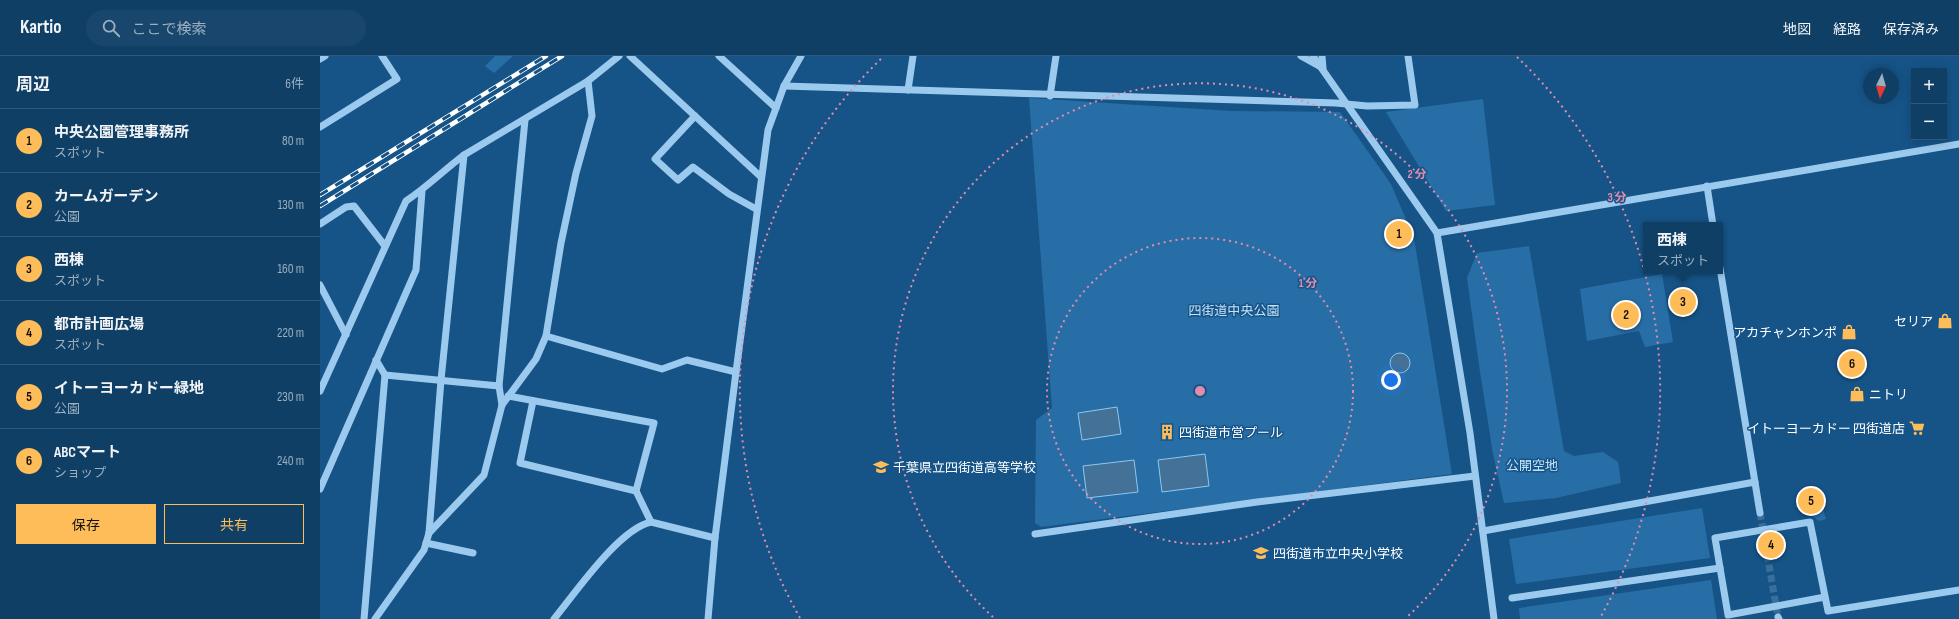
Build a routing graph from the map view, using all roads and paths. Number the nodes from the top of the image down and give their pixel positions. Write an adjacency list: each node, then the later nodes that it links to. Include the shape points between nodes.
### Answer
1 (325, 56): 13 (street)
2 (382, 56): 23 (street, via 397,79)
3 (619, 56): 15 (street)
4 (630, 56): 21 (street)
5 (719, 56): 20 (street)
6 (801, 56): 16 (street)
7 (913, 56): 17 (street)
8 (1056, 56): 18 (street)
9 (1301, 56): 14 (street)
10 (1313, 56): 14 (street)
11 (1322, 56): 14 (street)
12 (1408, 56): 19 (street, via 1415,105 1367,106)
13 (320, 59)
14 (1322, 68): 19 (street)
15 (588, 81): 22 (street); 37 (street, via 592,116 576,173 561,243)
16 (784, 86): 17 (street); 20 (street)
17 (908, 90): 18 (street)
18 (1050, 96): 19 (street)
19 (1346, 103): 32 (street)
20 (776, 108): 26 (street, via 768,130)
21 (695, 116): 26 (street); 29 (street, via 655,159 678,180 693,167 728,194)
22 (524, 120): 25 (street); 42 (street)
23 (320, 127)
24 (1959, 144): 27 (street)
25 (464, 155): 28 (street, via 445,168); 41 (street)
26 (761, 177): 29 (street)
27 (1706, 186): 30 (street); 32 (street)
28 (422, 191): 33 (street, via 406,201); 38 (street, via 416,270)
29 (756, 209): 39 (street)
30 (1712, 222)
31 (320, 224): 33 (street, via 346,207 354,206)
32 (1437, 234): 47 (street)
33 (385, 246): 36 (street)
34 (1721, 274): 48 (street)
35 (320, 285): 36 (street)
36 (346, 335): 43 (street)
37 (546, 336): 39 (street, via 662,369 688,360); 44 (street, via 536,359)
38 (376, 360): 40 (street); 49 (street)
39 (736, 372): 56 (street)
40 (384, 376): 41 (street); 64 (street)
41 (441, 380): 42 (street); 54 (street)
42 (499, 386): 46 (street)
43 (320, 391)
44 (508, 396): 45 (street); 46 (street)
45 (533, 401): 50 (street, via 520,463); 50 (street, via 654,423)
46 (502, 405): 54 (street, via 484,475)
47 (1475, 476): 53 (street); 55 (street, via 1257,502)
48 (1755, 482): 51 (street); 53 (street)
49 (320, 489)
50 (636, 491): 52 (street)
51 (1760, 513)
52 (651, 522): 56 (street); 66 (street, via 641,524 616,544)
53 (1483, 531): 68 (street)
54 (429, 534): 57 (street)
55 (1035, 534)
56 (716, 538): 67 (street)
57 (426, 544): 58 (street); 65 (street)
58 (473, 552)
59 (1720, 568): 61 (street, via 1715,538 1810,522); 62 (street); 63 (street, via 1728,615)
60 (1959, 590): 61 (street, via 1828,611)
61 (1825, 597): 63 (street)
62 (1512, 598)
63 (1742, 616)
64 (364, 619)
65 (375, 619)
66 (554, 619)
67 (708, 619)
68 (1494, 619)

